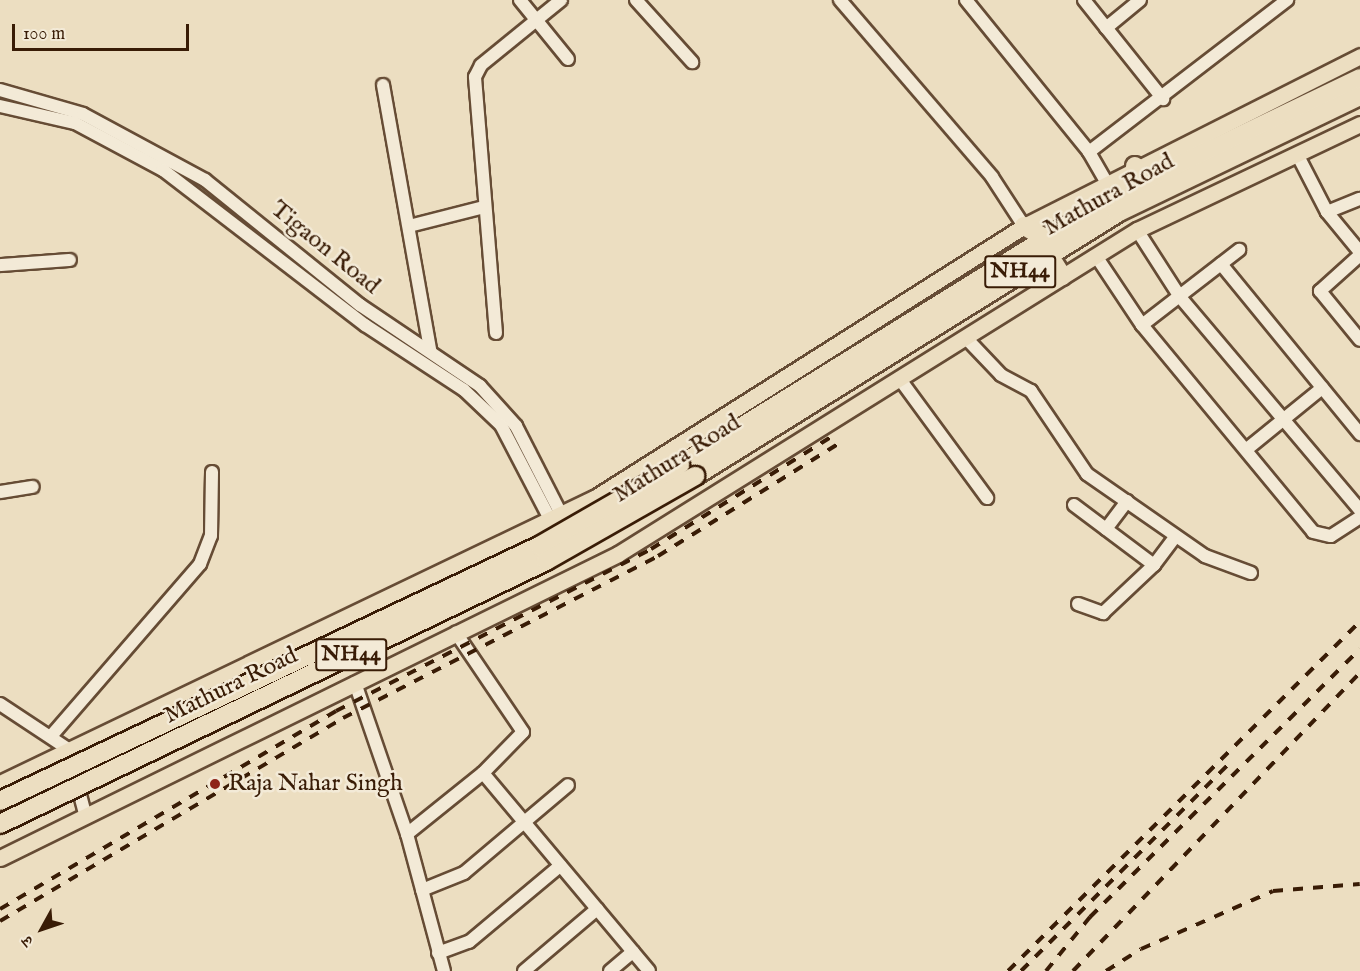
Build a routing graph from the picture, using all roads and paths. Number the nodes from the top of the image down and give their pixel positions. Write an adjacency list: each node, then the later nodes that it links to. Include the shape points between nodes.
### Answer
1 (520, 0): 9 (street)
2 (561, 0): 9 (street)
3 (636, 0): 13 (street)
4 (840, 0): 31 (street, via 992,177)
5 (966, 0): 21 (street)
6 (1084, 0): 10 (street)
7 (1140, 0): 10 (street)
8 (1287, 0): 18 (street)
9 (537, 20): 12 (street); 27 (street, via 477,70)
10 (1106, 28): 18 (street)
11 (1360, 56): 23 (main road)
12 (568, 59)
13 (692, 62)
14 (1360, 78): 23 (highway, Mathura Road / NH44)
15 (383, 85): 30 (street)
16 (0, 90): 26 (street, Tigaon Road, via 65,107 132,137)
17 (1360, 96): 33 (highway, Mathura Road / NH44)
18 (1163, 99): 21 (street)
19 (0, 106): 29 (street, Tigaon Road, via 75,123 163,170)
20 (1360, 124): 22 (main road)
21 (1089, 152): 24 (street)
22 (1297, 154): 28 (street); 32 (main road)
23 (1139, 174): 24 (main road); 33 (highway, Mathura Road / NH44)
24 (1105, 180): 31 (main road)
25 (1360, 199): 28 (street)
26 (241, 207): 29 (street); 46 (street, Tigaon Road, via 360,305)
27 (484, 207): 30 (street); 43 (street)
28 (1327, 212): 35 (street)
29 (234, 219): 60 (street, Tigaon Road, via 365,325 492,413)
30 (409, 226): 46 (street)
31 (1024, 226): 33 (highway); 60 (main road, via 642,469)
32 (1137, 230): 36 (main road); 41 (street)
33 (1047, 246): 40 (highway); 74 (highway, Mathura Road / NH44, bridge, via 539,546); 77 (highway, Mathura Road / NH44, bridge, via 696,476 546,561)
34 (1239, 250): 38 (street)
35 (1360, 254): 45 (street, via 1320,291)
36 (1096, 256): 40 (main road); 42 (street)
37 (70, 260): 39 (street)
38 (1221, 264): 41 (street); 48 (street)
39 (0, 265)
40 (1062, 276): 44 (main road)
41 (1180, 297): 42 (street); 49 (street)
42 (1143, 325): 51 (street)
43 (496, 333)
44 (965, 337): 47 (main road); 56 (street, via 1001,375 1031,392 1087,474)
45 (1360, 340)
46 (430, 350): 60 (street, Tigaon Road, via 508,415)
47 (899, 378): 55 (street); 66 (main road, via 618,554)
48 (1322, 388): 49 (street); 50 (street)
49 (1284, 420): 51 (street); 58 (street)
50 (1360, 434)
51 (1247, 449): 59 (street, via 1317,535 1331,536)
52 (212, 472): 69 (street, via 211,536 200,564)
53 (33, 487): 54 (street)
54 (0, 492)
55 (987, 498)
56 (1127, 501): 61 (street); 62 (street)
57 (1074, 505): 61 (street)
58 (1360, 510)
59 (1360, 516)
60 (556, 517): 70 (main road)
61 (1106, 529): 63 (street)
62 (1176, 536): 63 (street); 64 (street, via 1205,556)
63 (1154, 565): 65 (street, via 1103,613)
64 (1251, 573)
65 (1078, 604)
66 (456, 633): 67 (main road); 71 (street, via 523,732)
67 (355, 683): 75 (main road); 78 (street)
68 (0, 704): 69 (street)
69 (52, 735): 70 (street)
70 (68, 749): 72 (main road); 75 (street)
71 (483, 773): 76 (street); 78 (street)
72 (0, 783)
73 (568, 785): 76 (street)
74 (0, 801)
75 (85, 814): 79 (main road)
76 (523, 822): 80 (street); 81 (street, via 464,873)
77 (0, 825)
78 (407, 834): 81 (street)
79 (0, 858)
80 (560, 866): 82 (street); 84 (street, via 469,942)
81 (422, 890): 84 (street)
82 (597, 909): 83 (street); 86 (street)
83 (633, 952): 87 (street); 88 (street)
84 (438, 953): 85 (street)
85 (444, 971)
86 (524, 971)
87 (610, 971)
88 (649, 971)

